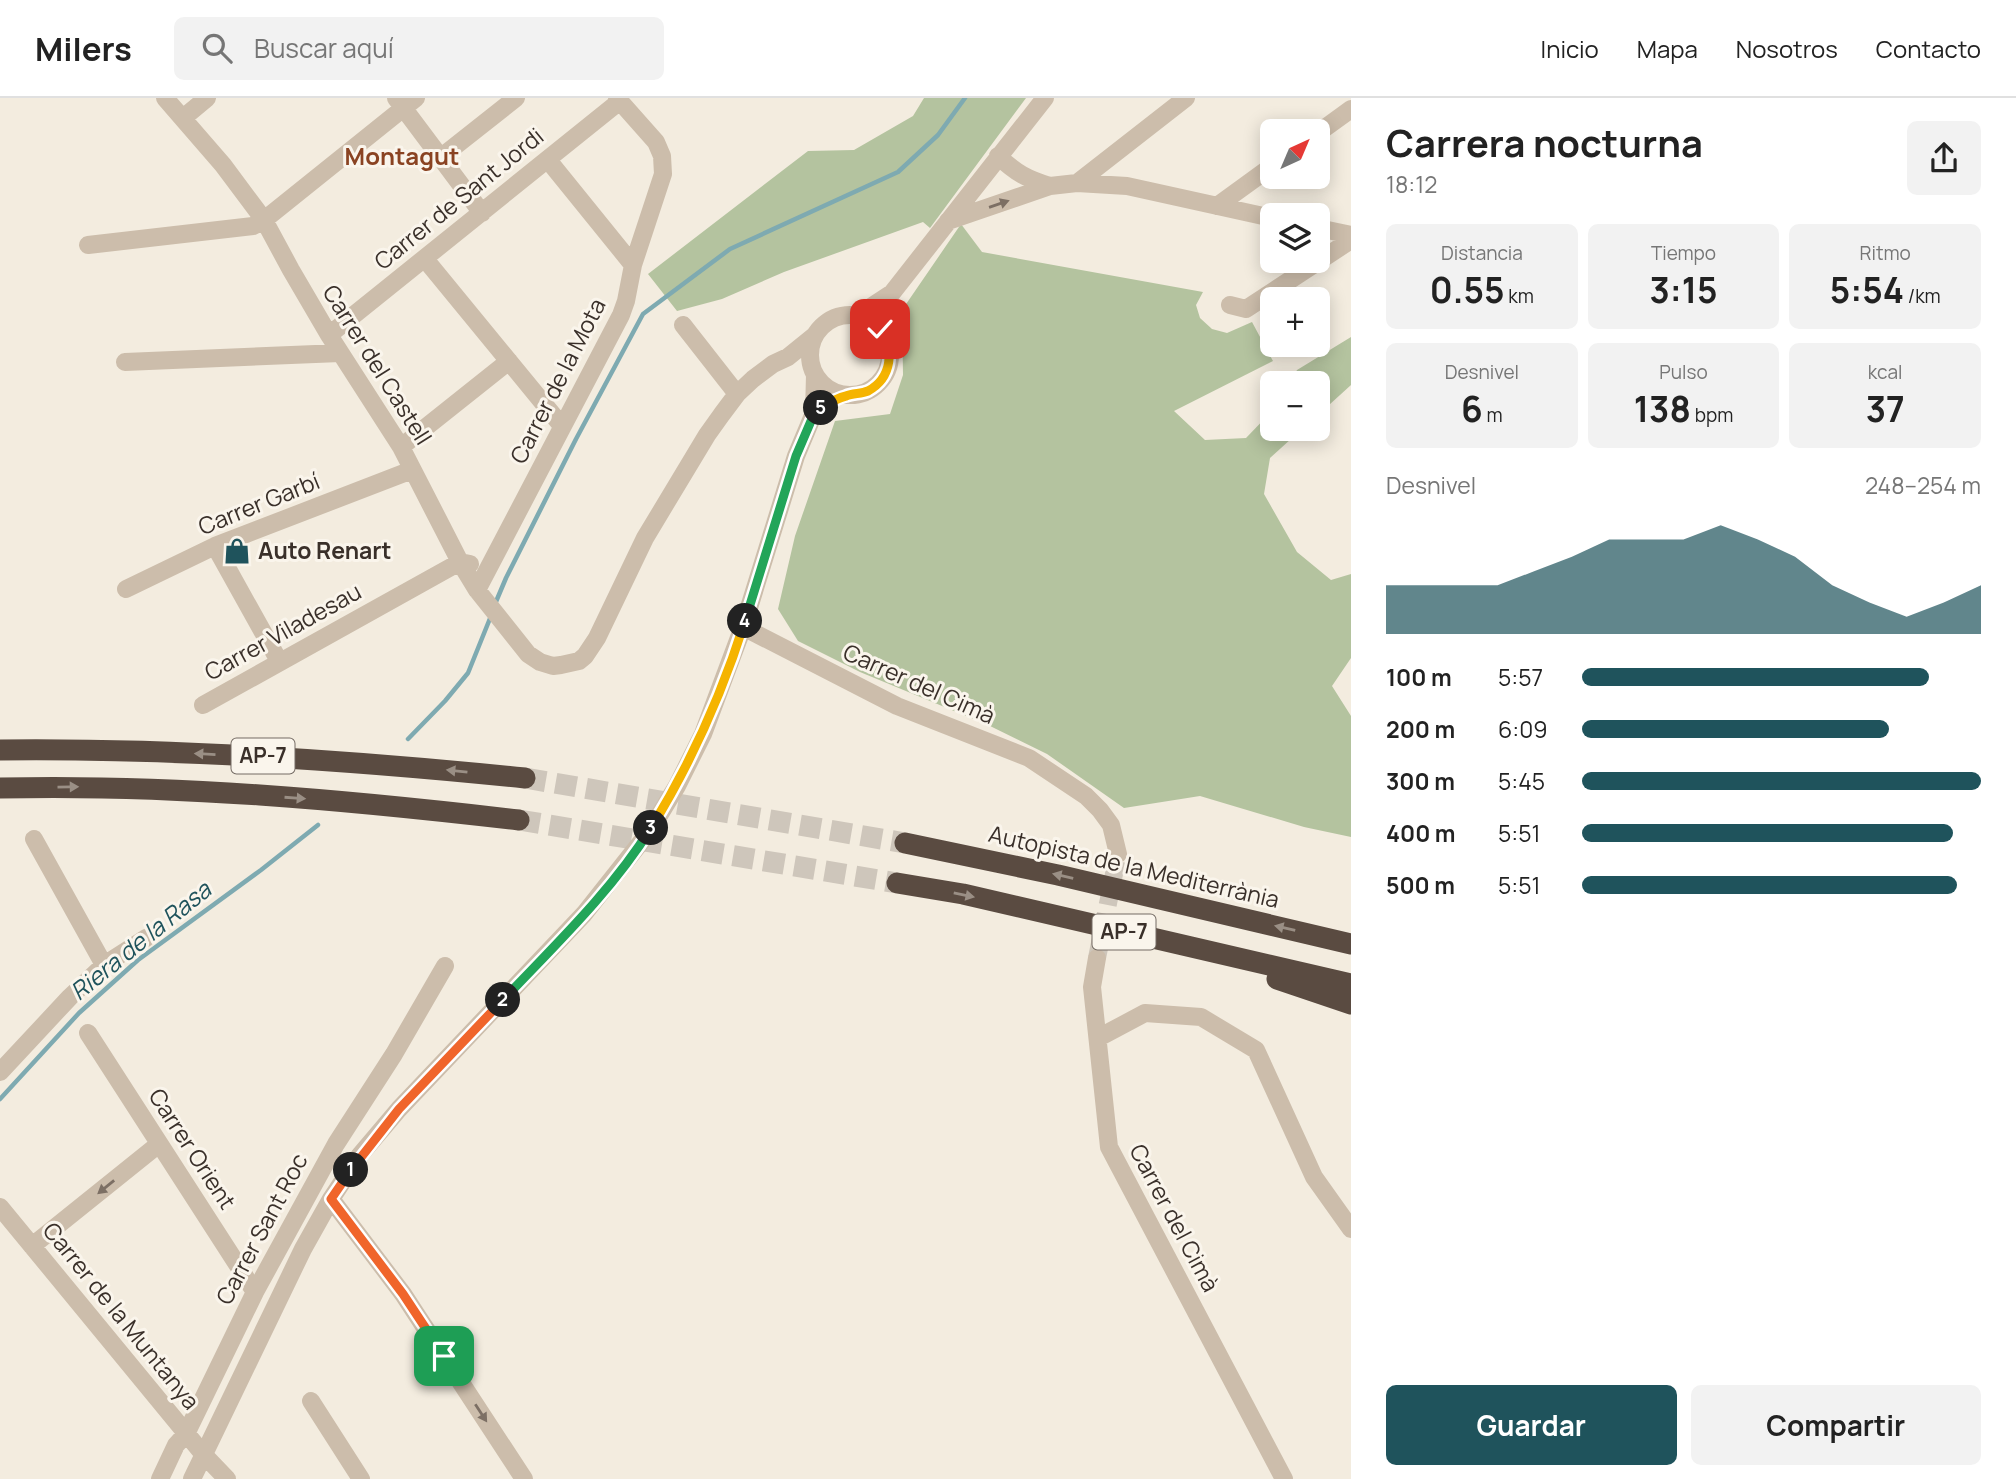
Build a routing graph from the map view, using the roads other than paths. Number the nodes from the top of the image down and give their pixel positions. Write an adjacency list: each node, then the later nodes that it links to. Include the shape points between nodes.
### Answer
1 (165, 98): 9 (street, Carrer del Castell)
2 (207, 98): 9 (street)
3 (516, 98): 12 (street)
4 (1045, 98): 11 (street)
5 (1186, 98): 15 (street)
6 (618, 99): 13 (street, Carrer de Sant Jordi); 26 (street, Carrer de la Mota, via 656,142 662,156 663,174)
7 (405, 101): 12 (street); 20 (street)
8 (1351, 109): 10 (street)
9 (183, 118): 20 (street, Carrer del Castell)
10 (1330, 124)
11 (998, 156): 16 (street, via 1016,172); 21 (street)
12 (440, 158): 18 (street)
13 (548, 160): 18 (street, Carrer de Sant Jordi); 26 (street)
14 (1260, 175): 17 (street)
15 (1077, 183): 16 (street); 17 (street, via 1127,186)
16 (1050, 186): 21 (street, one-way to 16)
17 (1217, 206): 19 (street)
18 (482, 214): 25 (street, Carrer de Sant Jordi)
19 (1260, 215)
20 (264, 220): 24 (street, via 253,226); 31 (street, Carrer del Castell)
21 (948, 221): 27 (street)
22 (1330, 231): 23 (street)
23 (1351, 237): 28 (street, via 1246,309)
24 (88, 245)
25 (425, 259): 31 (street, Carrer de Sant Jordi); 36 (street)
26 (633, 265): 42 (street, Carrer de la Mota, via 621,315)
27 (892, 293): 29 (street); 33 (street)
28 (1230, 305)
29 (857, 316): 32 (street, via 830,320); 33 (street, via 872,321)
30 (683, 325): 39 (street)
31 (329, 335): 34 (street, Carrer del Castell)
32 (814, 336): 35 (street); 38 (street)
33 (886, 338): 40 (street, via 890,358 883,377 868,391)
34 (340, 353): 37 (street); 43 (street, Carrer del Castell)
35 (788, 357): 38 (street); 39 (street)
36 (509, 361): 42 (street); 43 (street)
37 (125, 362)
38 (813, 370): 40 (street, via 827,388); 41 (street)
39 (737, 394): 49 (street, Carrer del Castell, via 645,538 590,649 579,661 553,666 528,654)
40 (848, 395): 41 (street)
41 (814, 414): 50 (street, via 796,456)
42 (562, 426): 47 (street, Carrer de la Mota)
43 (401, 447): 44 (street, Carrer del Castell)
44 (412, 470): 45 (street, Carrer Garbí); 46 (street, Carrer del Castell)
45 (215, 546): 48 (street, Carrer Garbí); 51 (street)
46 (460, 562): 47 (street); 49 (street, Carrer del Castell); 51 (street, Carrer Viladesau)
47 (489, 568): 49 (street, Carrer de la Mota)
48 (125, 589)
49 (482, 596)
50 (743, 627): 59 (street, Carrer del Cimà, via 897,706 1029,758 1100,810 1111,825); 73 (street, via 703,734 649,832 575,924 399,1109)
51 (279, 661): 52 (street, Carrer Viladesau)
52 (203, 705)
53 (0, 750): 54 (highway, AP-7, one-way to 53, via 326,759)
54 (524, 778)
55 (0, 788): 56 (highway, AP-7, one-way to 56, via 198,791)
56 (519, 820)
57 (34, 839): 65 (street)
58 (905, 843): 63 (highway, Autopista de la Mediterrània / AP-7, one-way to 58)
59 (1118, 853)
60 (897, 883): 61 (highway, AP-7, one-way to 61)
61 (995, 902): 67 (highway, AP-7); 68 (highway)
62 (146, 938): 65 (street)
63 (1351, 944)
64 (1097, 958): 70 (street, Carrer del Cimà, via 1092,987)
65 (104, 965): 71 (street)
66 (445, 966): 77 (street, Carrer Sant Roc, via 336,1144)
67 (1351, 984)
68 (1351, 1004)
69 (88, 1033): 72 (street, Carrer Orient)
70 (1098, 1038): 75 (street, via 1145,1013 1201,1017 1256,1050 1314,1177); 86 (street, Carrer del Cimà, via 1109,1147)
71 (0, 1072)
72 (159, 1144): 76 (street, one-way to 76); 77 (street, Carrer Orient)
73 (331, 1199): 80 (street); 85 (street, one-way to 85, via 403,1294)
74 (0, 1207): 76 (street, Carrer de la Muntanya)
75 (1351, 1229)
76 (32, 1246): 79 (street, Carrer de la Muntanya)
77 (255, 1292): 79 (street, Carrer Sant Roc)
78 (311, 1401): 84 (street)
79 (186, 1434): 80 (street, Carrer de la Muntanya); 81 (street, Carrer Sant Roc)
80 (204, 1455): 82 (street); 83 (street, Carrer de la Muntanya)
81 (160, 1479)
82 (192, 1479)
83 (227, 1479)
84 (362, 1479)
85 (524, 1479)
86 (1284, 1479)

